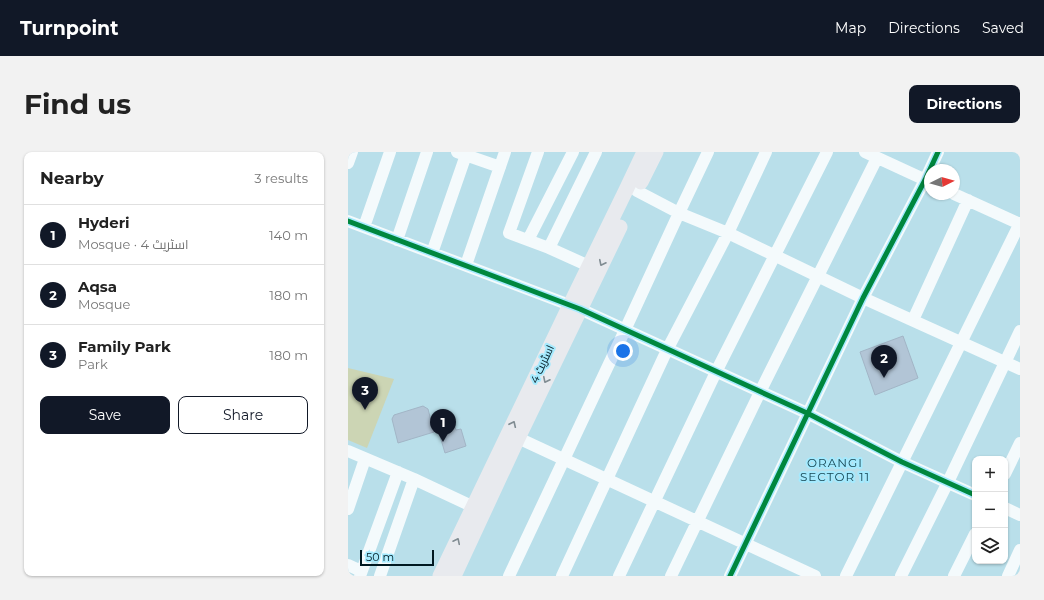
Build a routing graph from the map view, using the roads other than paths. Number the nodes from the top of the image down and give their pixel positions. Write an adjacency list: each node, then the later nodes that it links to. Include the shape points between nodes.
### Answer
1 (352, 152): 17 (street)
2 (390, 152): 28 (street)
3 (427, 152): 30 (street)
4 (505, 152): 19 (street)
5 (538, 152): 31 (street, via 509,233)
6 (573, 152): 31 (street)
7 (596, 152): 32 (street)
8 (644, 152): 36 (main road, اسٹریٹ 4)
9 (656, 152): 22 (main road, اسٹریٹ 4)
10 (708, 152): 25 (street)
11 (766, 152): 29 (street)
12 (827, 152): 34 (street)
13 (865, 152): 16 (street)
14 (938, 152): 18 (street)
15 (463, 153): 19 (street); 33 (street)
16 (877, 158): 20 (street); 37 (street)
17 (348, 163)
18 (933, 164)
19 (500, 167): 35 (street)
20 (924, 180)
21 (924, 186): 38 (street)
22 (637, 191): 25 (street); 39 (main road, اسٹریٹ 4, one-way to 39)
23 (960, 197): 24 (street)
24 (968, 200): 27 (street); 40 (street)
25 (678, 213): 29 (street); 41 (street)
26 (348, 221): 28 (street)
27 (1020, 224): 43 (street)
28 (364, 227): 30 (street)
29 (728, 233): 34 (street); 44 (street)
30 (397, 240): 33 (street)
31 (528, 240): 32 (street)
32 (549, 248): 36 (street)
33 (432, 252): 35 (street)
34 (775, 256): 37 (street); 47 (street)
35 (466, 265): 39 (street)
36 (589, 266): 39 (main road, اسٹریٹ 4)
37 (818, 276): 38 (street); 48 (street)
38 (863, 298): 40 (street); 49 (street)
39 (575, 307): 41 (street); 50 (main road, اسٹریٹ 4, one-way to 50); 65 (main road, اسٹریٹ 4, one-way to 39)
40 (913, 320): 43 (street)
41 (625, 330): 44 (street); 54 (street)
42 (1020, 331): 45 (street)
43 (961, 342): 45 (street); 55 (street)
44 (667, 350): 47 (street); 59 (street)
45 (1004, 362): 46 (street); 60 (street)
46 (1020, 369)
47 (716, 372): 48 (street); 62 (street)
48 (760, 392): 49 (street); 67 (street)
49 (807, 414): 55 (street); 69 (street)
50 (518, 438): 54 (street); 65 (main road, اسٹریٹ 4)
51 (1020, 443): 56 (street)
52 (348, 451): 53 (street)
53 (365, 459): 57 (street); 63 (street)
54 (564, 459): 59 (street); 76 (street)
55 (902, 462): 60 (street); 82 (street)
56 (1008, 468)
57 (398, 472): 58 (street); 72 (street)
58 (414, 479): 65 (street); 73 (street)
59 (607, 479): 62 (street); 77 (street)
60 (948, 482): 61 (street); 83 (street)
61 (972, 493)
62 (655, 502): 67 (street); 78 (street)
63 (348, 509)
64 (1008, 509): 66 (street)
65 (479, 510): 74 (main road, اسٹریٹ 4, one-way to 65); 75 (main road, اسٹریٹ 4)
66 (1020, 515)
67 (697, 521): 69 (street); 79 (street)
68 (972, 540): 84 (street)
69 (745, 544): 80 (street); 81 (street)
70 (1020, 550): 85 (street)
71 (348, 565): 72 (street)
72 (361, 574)
73 (380, 576)
74 (440, 576)
75 (454, 576)
76 (509, 576)
77 (562, 576)
78 (619, 576)
79 (671, 576)
80 (730, 576)
81 (815, 576)
82 (846, 576)
83 (901, 576)
84 (954, 576)
85 (1008, 576)

